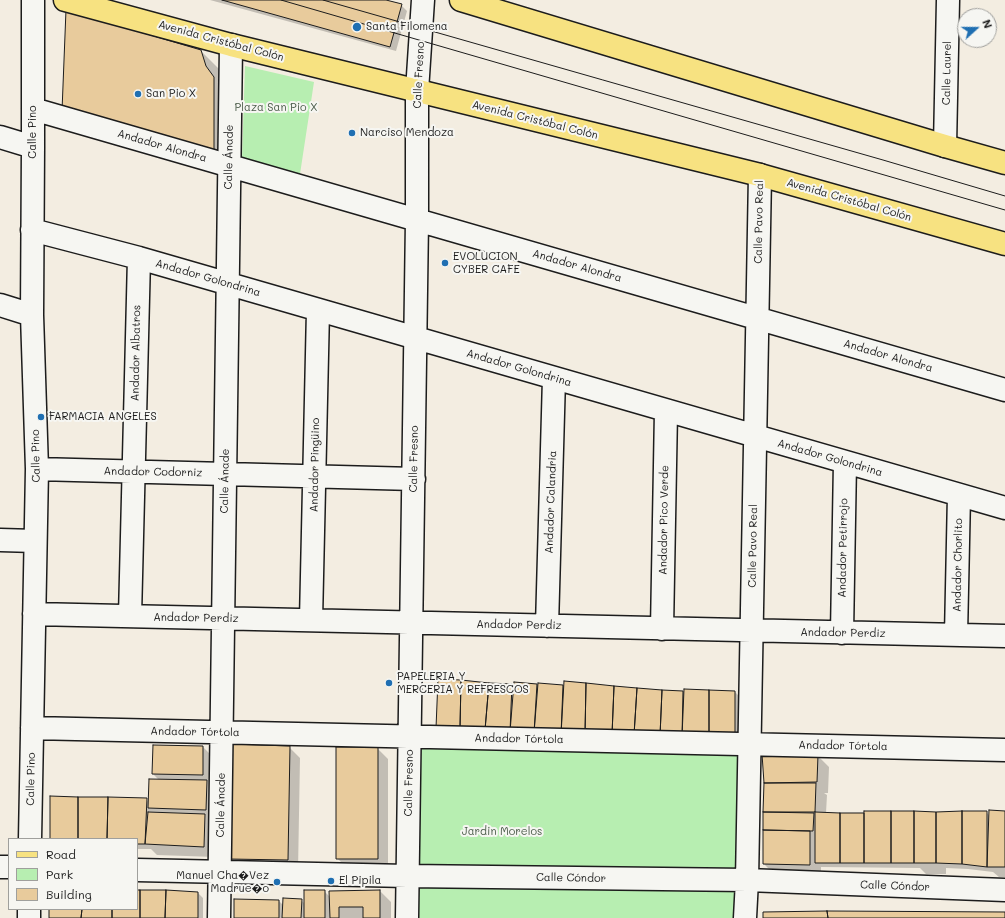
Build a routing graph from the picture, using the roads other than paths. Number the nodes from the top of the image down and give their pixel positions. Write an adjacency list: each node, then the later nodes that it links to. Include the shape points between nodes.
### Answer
1 (32, 0): 8 (street, Calle Pino)
2 (65, 0): 6 (main road, Avenida Cristóbal Colón)
3 (423, 0): 7 (street, Calle Fresno)
4 (462, 0): 10 (main road)
5 (948, 0): 10 (street, Calle Laurel)
6 (231, 45): 7 (main road, Avenida Cristóbal Colón); 13 (street, Calle Ánade)
7 (417, 91): 14 (main road, Avenida Cristóbal Colón); 15 (street, Calle Fresno)
8 (33, 109): 11 (street, Calle Pino); 13 (street, Andador Alondra)
9 (0, 137): 11 (street)
10 (945, 146): 12 (main road)
11 (33, 147): 16 (street, Calle Pino)
12 (1005, 163)
13 (229, 166): 15 (street, Andador Alondra); 19 (street, Calle Ánade)
14 (760, 175): 17 (main road, Avenida Cristóbal Colón); 23 (street, Calle Pavo Real)
15 (417, 220): 23 (street, Andador Alondra); 24 (street, Calle Fresno)
16 (32, 230): 18 (street, Andador Golondrina); 22 (street, Calle Pino)
17 (1005, 244)
18 (139, 258): 19 (street, Andador Golondrina); 31 (street, Andador Albatros)
19 (228, 284): 21 (street, Andador Golondrina); 32 (street, Calle Ánade)
20 (0, 305): 22 (street)
21 (318, 310): 24 (street, Andador Golondrina); 33 (street, Andador Pingüino)
22 (32, 315): 30 (street, Calle Pino)
23 (757, 318): 26 (street, Andador Alondra); 28 (street, Calle Pavo Real)
24 (415, 338): 25 (street, Andador Golondrina); 34 (street, Calle Fresno)
25 (554, 378): 27 (street, Andador Golondrina); 44 (street, Andador Calandria)
26 (1005, 390)
27 (666, 411): 28 (street, Andador Golondrina); 45 (street, Andador Pico Verde)
28 (755, 436): 29 (street, Andador Golondrina); 46 (street, Calle Pavo Real)
29 (845, 462): 35 (street, Andador Golondrina); 47 (street, Andador Petirrojo)
30 (37, 469): 31 (street, Andador Codorniz); 38 (street, Calle Pino)
31 (134, 472): 32 (street, Andador Codorniz); 40 (street, Andador Albatros)
32 (225, 474): 33 (street, Andador Codorniz); 41 (street, Calle Ánade)
33 (315, 476): 34 (street, Andador Codorniz); 42 (street, Andador Pingüino)
34 (414, 479): 43 (street, Calle Fresno)
35 (959, 495): 36 (street, Andador Golondrina); 48 (street, Andador Chorlito)
36 (1005, 508)
37 (0, 540): 38 (street)
38 (35, 541): 39 (street, Calle Pino)
39 (34, 614): 40 (street, Andador Perdiz); 50 (street, Calle Pino)
40 (130, 616): 41 (street, Andador Perdiz)
41 (223, 619): 42 (street, Andador Perdiz); 51 (street, Calle Ánade)
42 (311, 620): 43 (street, Andador Perdiz)
43 (412, 623): 44 (street, Andador Perdiz); 52 (street, Calle Fresno)
44 (547, 626): 45 (street, Andador Perdiz)
45 (662, 629): 46 (street, Andador Perdiz)
46 (751, 631): 47 (street, Andador Perdiz); 53 (street, Calle Pavo Real)
47 (842, 633): 48 (street, Andador Perdiz)
48 (956, 635): 49 (street, Andador Perdiz)
49 (1005, 636)
50 (32, 728): 51 (street, Andador Tórtola); 55 (street, Calle Pino)
51 (222, 733): 52 (street, Andador Tórtola); 57 (street, Calle Ánade)
52 (410, 737): 53 (street, Andador Tórtola); 58 (street, Calle Fresno)
53 (749, 744): 54 (street, Andador Tórtola); 59 (street, Calle Pavo Real)
54 (1005, 750)
55 (30, 838)
56 (138, 870): 57 (street, Calle Cóndor)
57 (220, 872): 58 (street, Calle Cóndor); 61 (street, Calle Ánade)
58 (407, 876): 59 (street, Calle Cóndor); 62 (street, Calle Fresno)
59 (746, 880): 60 (street, Calle Cóndor); 63 (street, Calle Pavo Real)
60 (1005, 890)
61 (219, 918)
62 (407, 918)
63 (745, 918)

